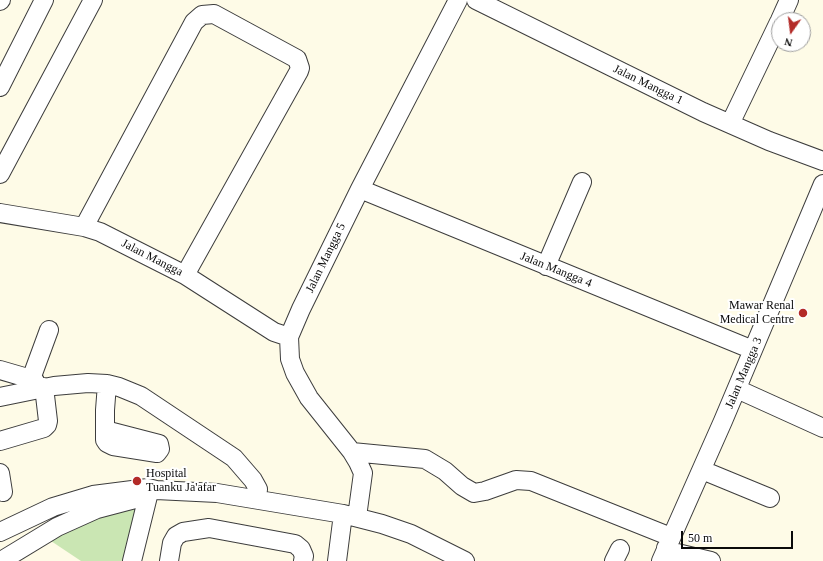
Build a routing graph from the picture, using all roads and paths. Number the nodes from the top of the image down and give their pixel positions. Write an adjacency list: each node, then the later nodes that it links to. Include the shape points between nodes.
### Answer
1 (44, 0): 8 (street)
2 (93, 0): 11 (street)
3 (458, 0): 13 (street, Jalan Mangga 5)
4 (476, 0): 9 (street, Jalan Mangga 1)
5 (790, 0): 6 (street)
6 (784, 12)
7 (771, 38): 9 (street)
8 (0, 87)
9 (730, 124): 10 (street, Jalan Mangga 1)
10 (823, 161)
11 (0, 174)
12 (582, 182): 17 (street)
13 (360, 189): 17 (street, Jalan Mangga 4); 20 (street, Jalan Mangga 5)
14 (822, 192): 21 (street, Jalan Mangga 3)
15 (0, 213): 16 (street, Jalan Mangga)
16 (84, 227): 18 (street, Jalan Mangga, via 100,232); 18 (street, via 194,22 202,14 214,14 297,59 300,68)
17 (546, 266): 21 (street, Jalan Mangga 4)
18 (186, 275): 20 (street, Jalan Mangga, via 274,332)
19 (49, 330): 24 (street)
20 (289, 337): 30 (street, Jalan Mangga 5, via 290,359 308,398)
21 (753, 350): 25 (street, Jalan Mangga 3)
22 (0, 370): 24 (street)
23 (107, 384): 24 (street); 28 (street); 36 (street, via 141,396 234,458 253,480 258,489)
24 (38, 385): 26 (street); 29 (street, via 47,425)
25 (737, 389): 27 (street); 31 (street, Jalan Mangga 3)
26 (0, 397)
27 (823, 428)
28 (105, 430)
29 (0, 441)
30 (352, 452): 37 (street, Jalan Mangga 5, via 363,473); 39 (street, via 425,459 474,493 516,480 531,481)
31 (702, 470): 35 (street); 39 (street, Jalan Mangga 3)
32 (0, 473): 33 (street)
33 (3, 492)
34 (150, 492): 36 (street, via 217,494); 38 (street, via 93,495 53,507); 42 (street, via 97,509 57,527); 43 (street)
35 (770, 498)
36 (257, 499): 37 (street)
37 (350, 515): 40 (street, via 411,534); 46 (street, Jalan Mangga 5)
38 (0, 532)
39 (666, 549): 41 (street)
40 (440, 555): 47 (street)
41 (693, 559): 48 (street)
42 (1, 561)
43 (132, 561)
44 (169, 561): 45 (street, via 176,536 183,532 209,528 295,544 301,549)
45 (303, 561)
46 (337, 561)
47 (465, 561)
48 (712, 561)

